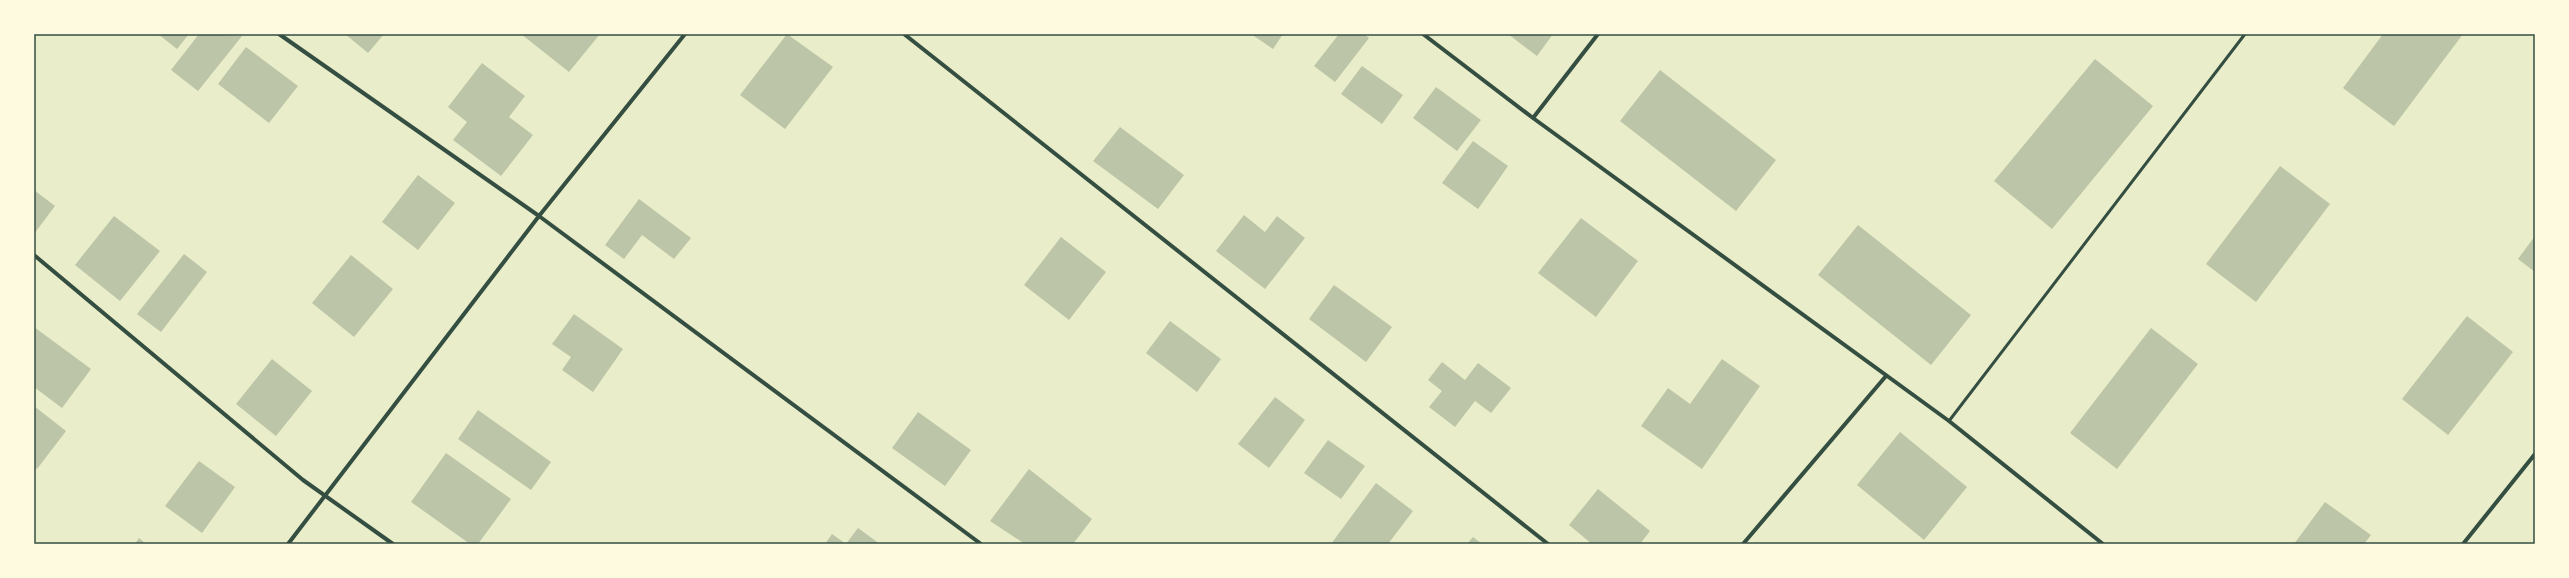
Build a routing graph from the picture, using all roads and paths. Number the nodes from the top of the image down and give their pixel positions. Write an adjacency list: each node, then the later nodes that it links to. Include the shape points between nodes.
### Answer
1 (279, 34): 8 (street)
2 (685, 34): 8 (street)
3 (904, 34): 17 (street)
4 (1423, 34): 7 (street)
5 (1598, 34): 7 (street)
6 (2245, 34): 11 (lane)
7 (1533, 118): 10 (street)
8 (539, 216): 13 (street); 16 (street)
9 (34, 255): 13 (street, via 303,480)
10 (1886, 376): 11 (street); 18 (street)
11 (1949, 421): 19 (street)
12 (2535, 454): 20 (street)
13 (326, 496): 14 (street); 15 (street)
14 (288, 544)
15 (393, 544)
16 (981, 544)
17 (1548, 544)
18 (1743, 544)
19 (2104, 544)
20 (2463, 544)

